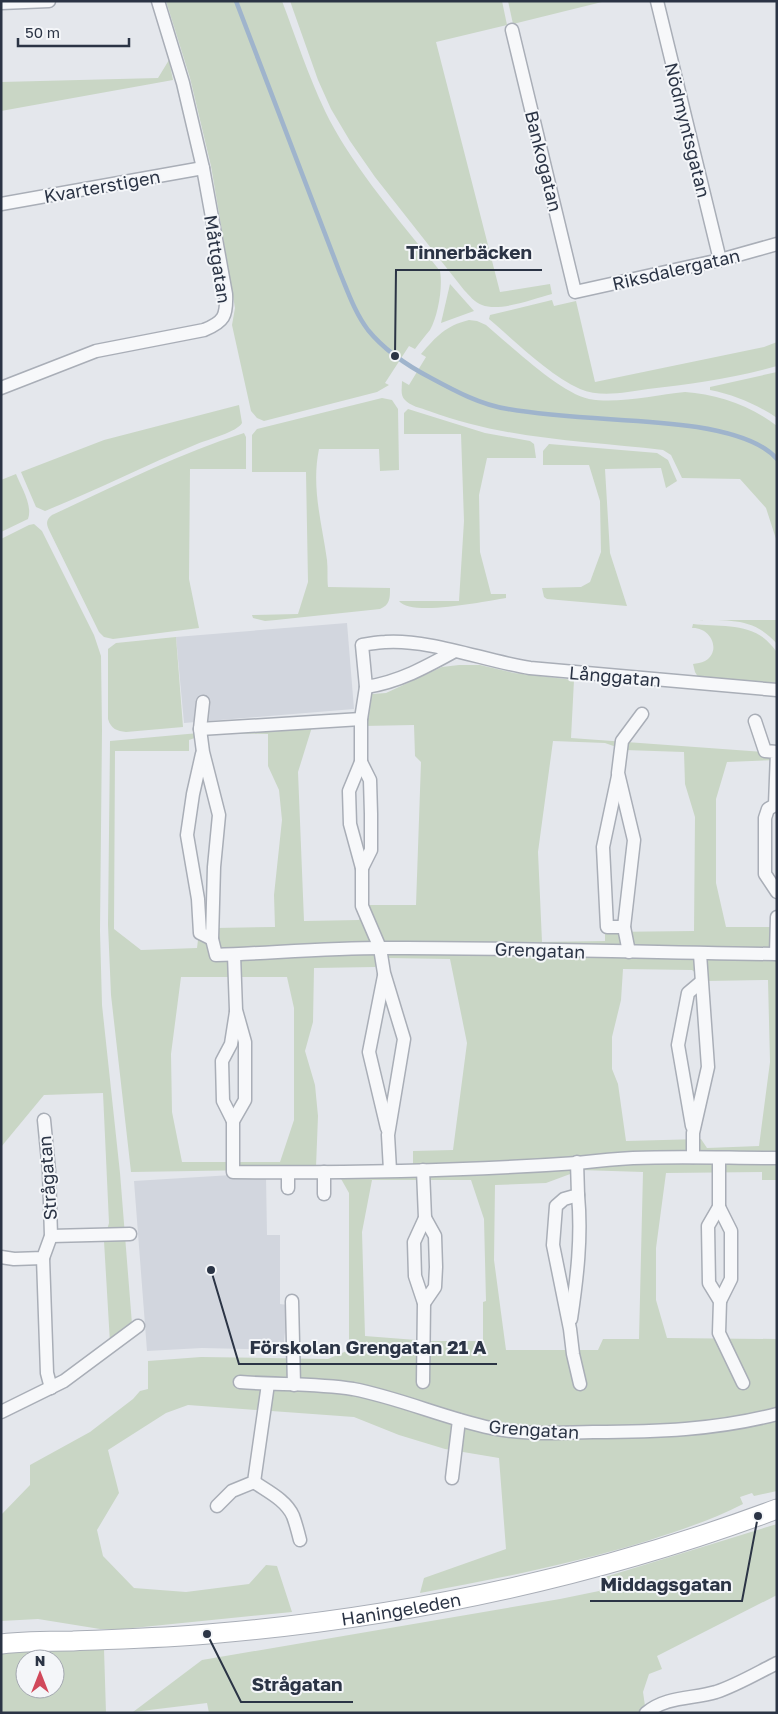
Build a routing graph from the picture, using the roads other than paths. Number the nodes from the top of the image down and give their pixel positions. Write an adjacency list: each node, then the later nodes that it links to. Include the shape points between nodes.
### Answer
1 (49, 1): 4 (street)
2 (158, 1): 6 (street, Måttgatan, via 181,74)
3 (656, 1): 9 (street, Nödmyntsgatan)
4 (1, 3)
5 (512, 30): 10 (street, Bankogatan)
6 (203, 168): 7 (street, Kvarterstigen); 11 (street, Måttgatan, via 226,294 226,311 219,323 204,330 96,351)
7 (1, 204)
8 (777, 244): 9 (street, Riksdalergatan)
9 (720, 260): 10 (street, Riksdalergatan)
10 (575, 292)
11 (1, 388)
12 (455, 651): 13 (street, via 407,676); 13 (street, Långgatan, via 423,644 386,642 362,645); 14 (street, Långgatan, via 530,668)
13 (366, 687): 17 (street, Långgatan)
14 (777, 690)
15 (203, 702): 19 (street)
16 (642, 714): 22 (street, Långgatan, via 622,741)
17 (361, 718): 19 (street); 21 (street, Långgatan)
18 (755, 721): 23 (street, via 765,751 777,752)
19 (200, 730): 20 (street)
20 (202, 752): 26 (street, via 187,835); 27 (street, via 219,815)
21 (361, 762): 24 (street, Långgatan, via 349,791); 25 (street, Långgatan, via 370,780)
22 (618, 773): 31 (street, Långgatan, via 634,840); 31 (street, Långgatan, via 603,847 608,928)
23 (776, 806): 29 (street, via 768,810 765,818 765,874)
24 (353, 833): 25 (street, via 360,837); 28 (street, Långgatan)
25 (371, 834): 28 (street, Långgatan, via 371,850)
26 (191, 866): 27 (street); 32 (street, via 198,899 200,933)
27 (214, 867): 32 (street)
28 (362, 868): 33 (street, Långgatan, via 362,906)
29 (777, 892)
30 (777, 917): 37 (street)
31 (624, 927): 34 (street, Långgatan)
32 (212, 939): 35 (street, Grengatan, via 216,955)
33 (380, 948): 34 (street, Grengatan); 35 (street, Grengatan); 38 (street)
34 (629, 952): 36 (street, Grengatan)
35 (234, 954): 42 (street)
36 (700, 954): 37 (street, Grengatan); 39 (street)
37 (776, 954)
38 (384, 973): 40 (street); 41 (street)
39 (701, 982): 47 (street, via 708,1067); 47 (street, via 688,993 678,1045)
40 (394, 1005): 41 (street, via 385,1002); 48 (street, via 404,1038)
41 (378, 1006): 48 (street, via 369,1052)
42 (236, 1010): 43 (street); 44 (street)
43 (231, 1044): 44 (street); 46 (street, via 222,1061 223,1101)
44 (245, 1050): 46 (street, via 245,1100)
45 (44, 1120): 63 (street, Strågatan)
46 (233, 1121): 56 (street, via 233,1172)
47 (693, 1133): 49 (street)
48 (388, 1135): 53 (street)
49 (693, 1156): 50 (street); 52 (street)
50 (720, 1158): 51 (street); 60 (street)
51 (777, 1158)
52 (577, 1162): 54 (street); 59 (street)
53 (390, 1170): 54 (street); 55 (street)
54 (423, 1170): 61 (street)
55 (324, 1172): 56 (street); 58 (street)
56 (288, 1173): 57 (street)
57 (288, 1188)
58 (324, 1194)
59 (578, 1195): 70 (street, via 578,1271); 70 (street, via 564,1198 556,1206 553,1245)
60 (719, 1207): 67 (street, via 731,1231 731,1279); 67 (street, via 708,1226 709,1284)
61 (425, 1218): 68 (street, via 414,1242 415,1276); 68 (street, via 435,1236 436,1267 435,1288)
62 (130, 1234): 63 (street, Strågatan)
63 (51, 1236): 65 (street, Strågatan)
64 (1, 1257): 65 (street)
65 (43, 1258): 77 (street, Strågatan, via 47,1373)
66 (292, 1301): 76 (street)
67 (720, 1301): 73 (street, via 720,1333)
68 (424, 1303): 72 (street)
69 (138, 1326): 77 (street)
70 (570, 1329): 75 (street)
71 (240, 1382): 74 (street, Grengatan)
72 (424, 1382)
73 (743, 1383)
74 (268, 1384): 76 (street, Grengatan); 82 (street)
75 (580, 1384)
76 (294, 1385): 80 (street, Grengatan, via 377,1394)
77 (51, 1388): 78 (street)
78 (1, 1412)
79 (777, 1414): 80 (street, Grengatan, via 710,1427 659,1432 529,1432)
80 (459, 1420): 81 (street)
81 (452, 1478)
82 (254, 1482): 83 (street, via 232,1491); 85 (street, via 283,1502 293,1516)
83 (217, 1506)
84 (777, 1509): 86 (main road, Haningeleden, via 601,1565 418,1606 321,1622 207,1634)
85 (300, 1540)
86 (5, 1643)
87 (777, 1663): 88 (street, via 722,1690 665,1701)
88 (646, 1713)

